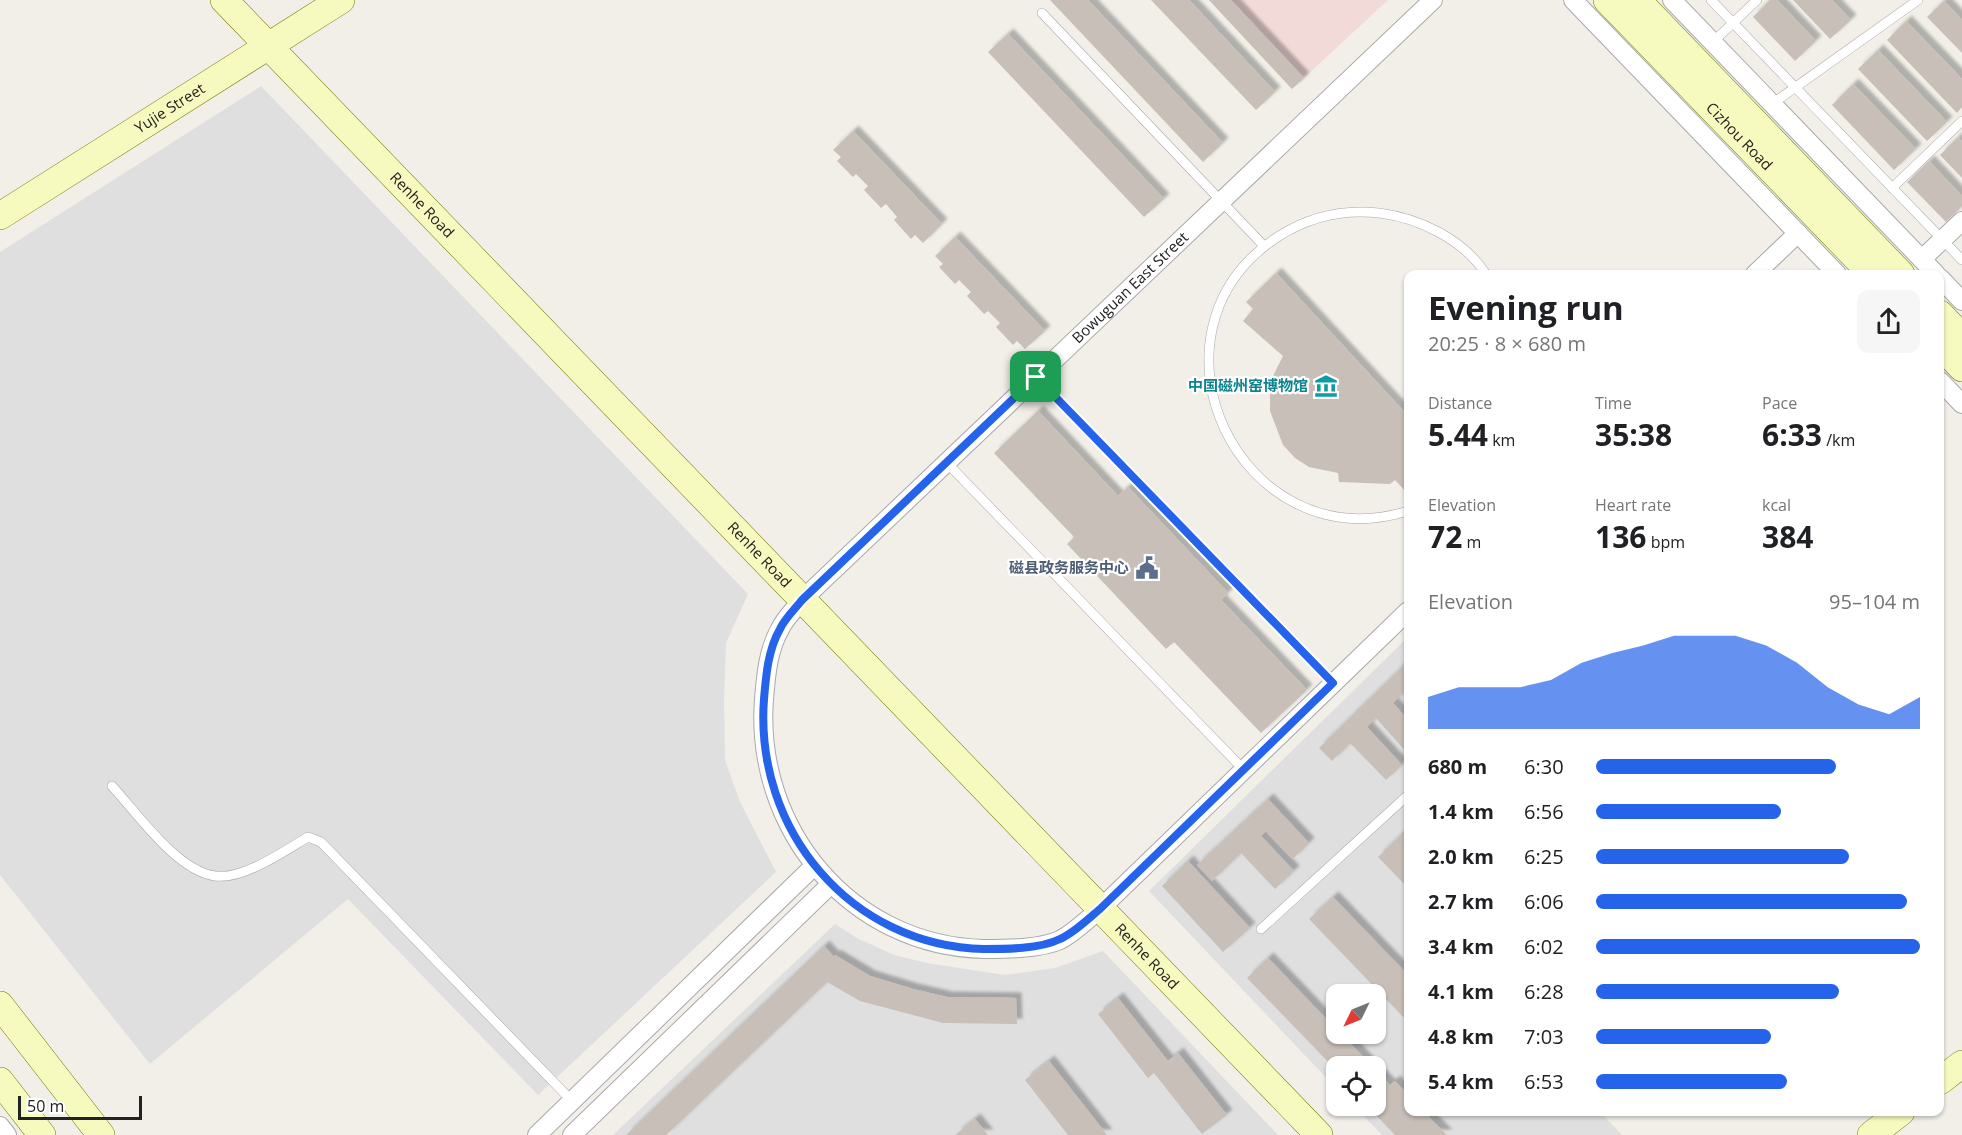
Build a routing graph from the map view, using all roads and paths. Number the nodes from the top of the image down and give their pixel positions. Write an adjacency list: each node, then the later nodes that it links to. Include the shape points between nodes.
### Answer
1 (224, 0): 14 (street, Renhe Road)
2 (341, 0): 14 (street, Yujie Street)
3 (1432, 0): 19 (street, Bowuguan East Street)
4 (1573, 0): 22 (street)
5 (1607, 0): 30 (street, Cizhou Road)
6 (1637, 0): 26 (street)
7 (1672, 0): 13 (street)
8 (1711, 0): 12 (lane)
9 (1757, 0): 12 (lane)
10 (1918, 0): 15 (lane)
11 (1042, 13): 19 (lane)
12 (1733, 23): 13 (lane); 15 (lane)
13 (1713, 42): 16 (street)
14 (268, 45): 20 (street, Yujie Street); 42 (street, Renhe Road)
15 (1796, 87): 16 (lane); 18 (lane)
16 (1772, 104): 26 (street)
17 (1962, 121): 18 (lane)
18 (1892, 188): 23 (lane)
19 (1221, 201): 24 (lane); 37 (street, Bowuguan East Street)
20 (0, 216)
21 (1962, 221): 23 (street)
22 (1798, 233): 28 (street); 29 (street)
23 (1942, 240): 25 (lane); 26 (street)
24 (1264, 246): 27 (lane, via 1294,227 1327,215 1362,211 1396,215 1430,227 1459,246); 41 (lane, via 1233,281 1210,342 1209,380 1225,434 1259,478 1307,508 1362,519)
25 (1962, 260)
26 (1912, 267)
27 (1482, 270)
28 (1759, 270)
29 (1833, 270)
30 (1868, 270)
31 (1944, 282): 32 (street)
32 (1962, 301)
33 (1944, 318): 34 (street)
34 (1962, 338)
35 (1944, 349): 36 (street)
36 (1962, 368)
37 (1036, 377): 40 (street, Bowuguan East Street); 44 (lane)
38 (1944, 385): 39 (street)
39 (1962, 404)
40 (946, 462): 42 (street, Bowuguan East Street); 45 (lane)
41 (1404, 512)
42 (802, 600): 48 (street, Bowuguan East Street, via 780,628 769,657 762,718 765,754 775,793 791,832); 50 (street, Renhe Road)
43 (1404, 614): 44 (street, Bowuguan East Street)
44 (1333, 683): 45 (street, Bowuguan East Street)
45 (1244, 770): 50 (street, Bowuguan East Street)
46 (112, 786): 56 (lane, via 191,869 216,876 264,863 308,837 321,842)
47 (1404, 799): 51 (lane)
48 (814, 866): 49 (street, Bowuguan East Street); 56 (street)
49 (830, 885): 50 (street, Bowuguan East Street, via 886,923 927,940 967,948 1012,950 1060,940); 63 (street)
50 (1100, 909): 64 (street, Renhe Road)
51 (1261, 929)
52 (0, 1005): 61 (street)
53 (1962, 1064): 54 (street)
54 (1944, 1078)
55 (3, 1090): 60 (street)
56 (572, 1101): 62 (street)
57 (1896, 1116): 65 (street)
58 (0, 1126): 59 (street)
59 (7, 1135)
60 (42, 1135)
61 (101, 1135)
62 (537, 1135)
63 (572, 1135)
64 (1319, 1135)
65 (1871, 1135)

